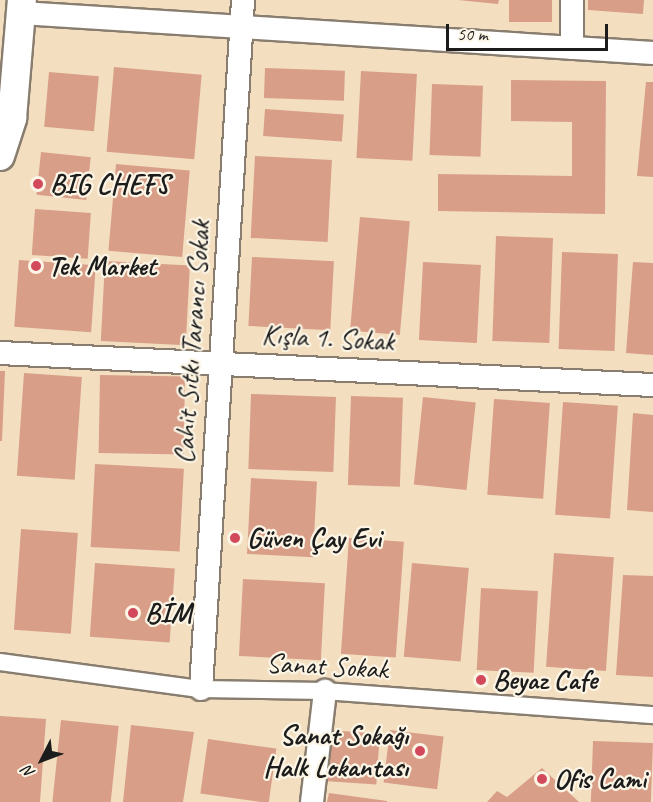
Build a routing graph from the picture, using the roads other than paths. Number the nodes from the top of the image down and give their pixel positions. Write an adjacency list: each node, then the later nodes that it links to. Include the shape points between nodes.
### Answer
1 (243, 0): 4 (street, Cahit Sıtkı Tarancı Sokak)
2 (572, 0): 5 (street)
3 (22, 6): 4 (street); 7 (street, via 12,118)
4 (242, 29): 5 (street); 9 (street, Cahit Sıtkı Tarancı Sokak)
5 (572, 48): 6 (street)
6 (653, 53)
7 (0, 156)
8 (0, 353): 9 (street, Kışla 1. Sokak)
9 (221, 363): 10 (street, Kışla 1. Sokak); 12 (street, Cahit Sıtkı Tarancı Sokak)
10 (653, 385)
11 (0, 662): 12 (street, Sanat Sokak)
12 (201, 689): 13 (street, Sanat Sokak)
13 (325, 691): 14 (street, Sanat Sokak); 15 (street)
14 (653, 715)
15 (312, 802)

